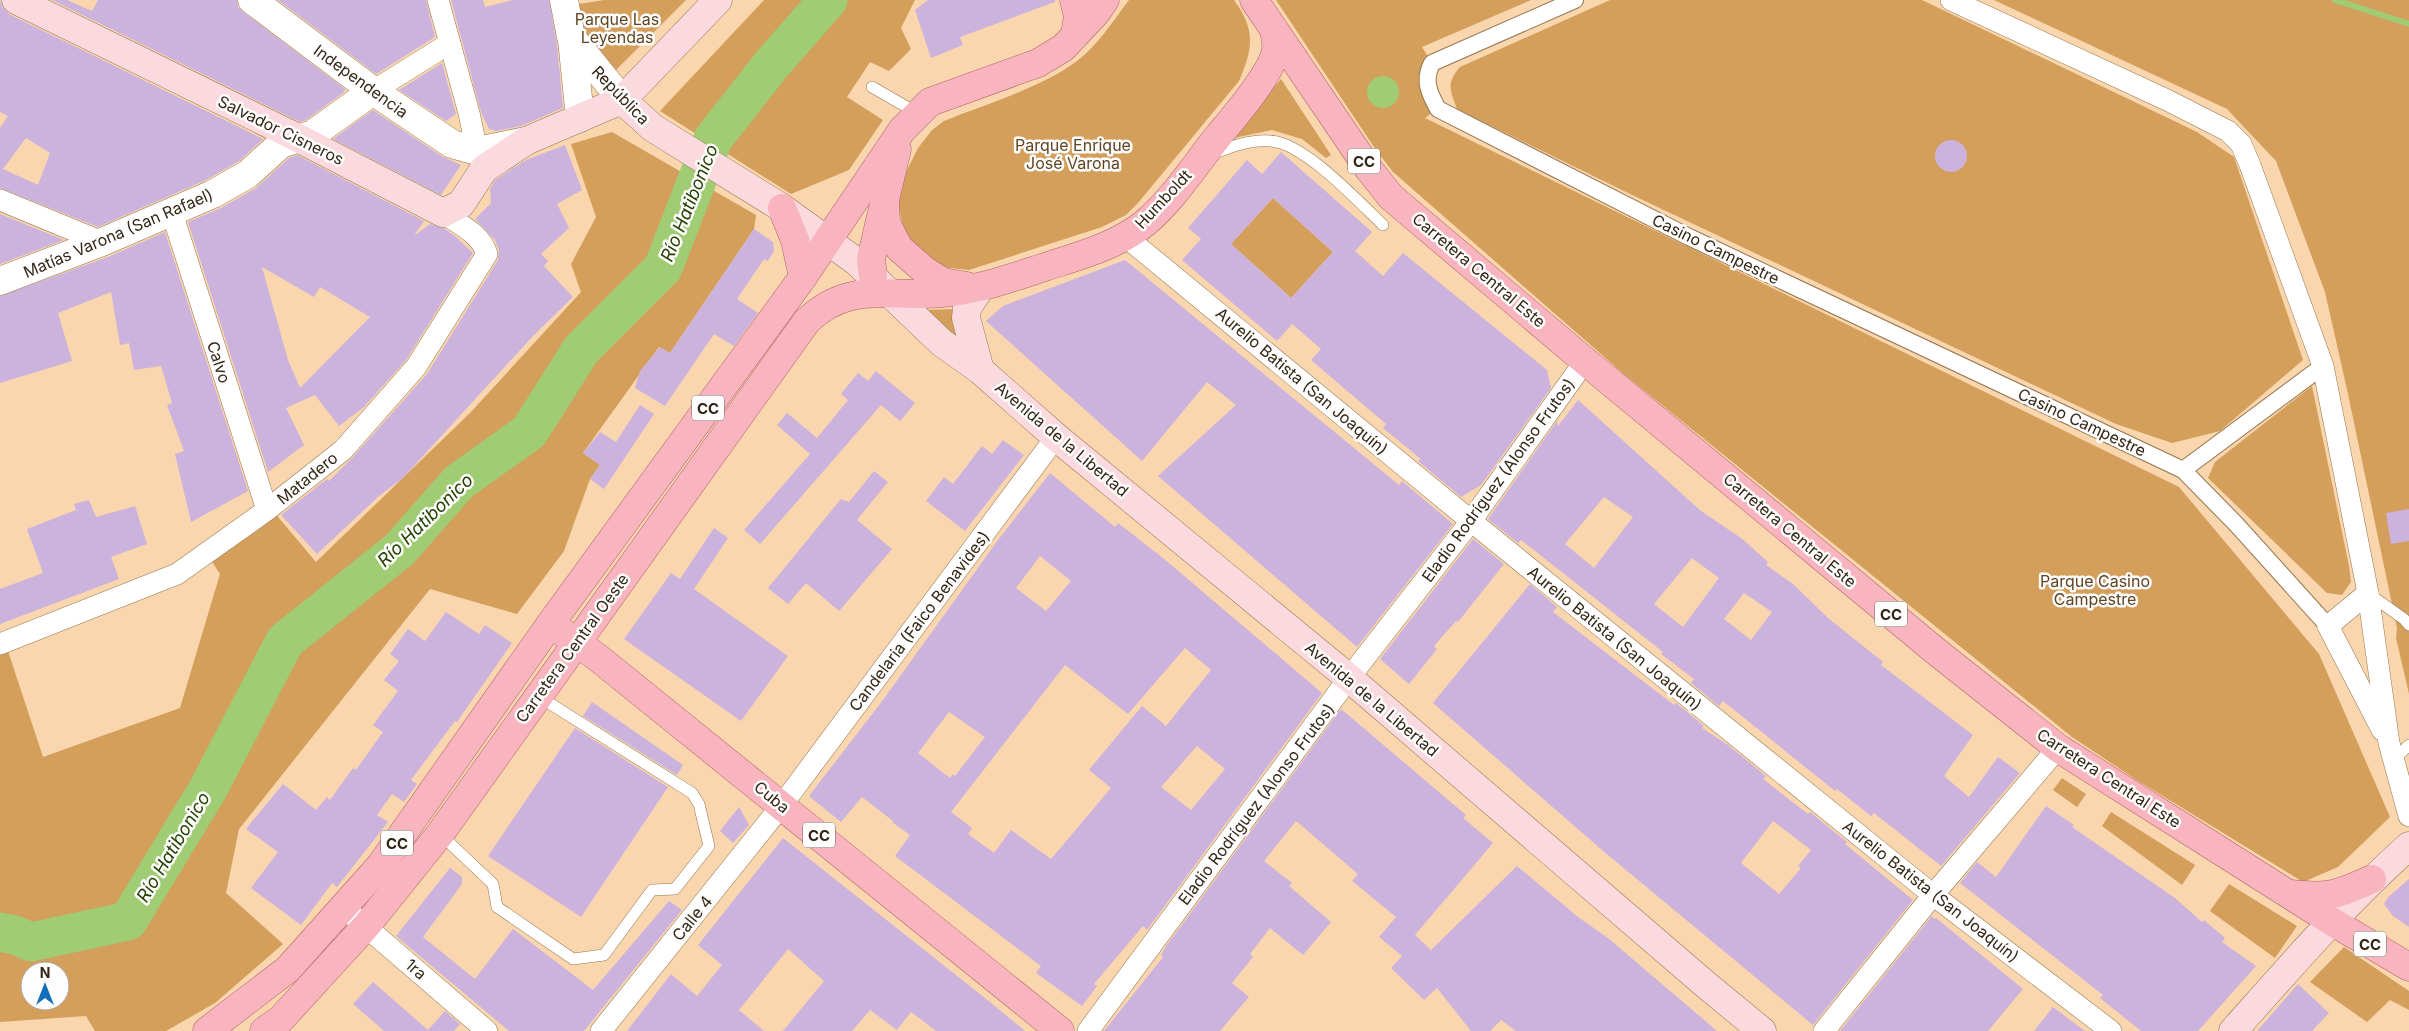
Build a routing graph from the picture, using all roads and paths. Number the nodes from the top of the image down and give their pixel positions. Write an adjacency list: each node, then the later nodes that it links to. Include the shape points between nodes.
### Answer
1 (16, 0): 21 (main road, Salvador Cisneros)
2 (252, 0): 16 (street, Independencia)
3 (438, 0): 14 (street)
4 (564, 0): 13 (street, República)
5 (1074, 0): 12 (main road, via 1078,16)
6 (1105, 0): 12 (main road, CC)
7 (1254, 0): 11 (main road, Carretera Central Este / CC)
8 (1575, 0): 43 (street, Casino Campestre, via 1432,63 1427,72 1427,84 1438,110 1689,237)
9 (1951, 0): 40 (street, Casino Campestre, via 2228,131 2240,144 2250,165)
10 (711, 3): 17 (main road)
11 (1274, 30): 24 (main road, Humboldt, via 1276,49 1271,65); 39 (main road, Carretera Central Este / CC, via 1368,168 1391,196)
12 (1075, 35): 19 (main road, CC, via 1063,48 1038,63 945,95 930,102)
13 (571, 37): 17 (street, República); 18 (street, República)
14 (450, 43): 16 (street, Matías Varona (San Rafael)); 23 (street)
15 (872, 87): 19 (lane)
16 (372, 91): 21 (street, Matías Varona (San Rafael), via 313,134); 23 (street, Independencia, via 452,144)
17 (622, 100): 18 (main road, Independencia); 20 (main road, República)
18 (580, 118): 20 (main road, via 621,117); 22 (main road, Independencia)
19 (909, 121): 26 (main road); 33 (main road, CC)
20 (653, 128): 28 (main road, Avenida de la Libertad)
21 (290, 139): 29 (street, Matías Varona (San Rafael), via 248,174); 30 (main road, Salvador Cisneros)
22 (526, 140): 23 (street, Independencia); 25 (main road, via 484,169)
23 (476, 151): 25 (street, via 480,163)
24 (1201, 158): 31 (lane, via 1238,144 1272,140 1293,148 1319,166); 32 (main road, Humboldt, via 1162,206)
25 (477, 178): 30 (main road, via 462,204)
26 (885, 198): 37 (main road, via 871,259); 38 (main road, via 886,223 899,248 943,282)
27 (0, 200): 34 (street)
28 (776, 204): 33 (main road, Avenida de la Libertad); 35 (main road, via 795,240)
29 (172, 213): 34 (street, Matías Varona (San Rafael)); 44 (street, Calvo)
30 (443, 213): 44 (street, Matadero, via 472,233 484,245 486,254 416,368 343,450)
31 (1383, 225)
32 (1126, 237): 38 (main road, Humboldt); 45 (street, Aurelio Batista (San Joaquín))
33 (827, 239): 35 (main road, CC); 37 (main road, Avenida de la Libertad)
34 (102, 242): 36 (street, Matías Varona (San Rafael))
35 (803, 277): 47 (main road, CC)
36 (0, 281)
37 (881, 285): 38 (main road, Humboldt, via 942,294); 41 (main road, Avenida de la Libertad, via 942,343); 51 (main road, Carretera Central Oeste, via 836,300 807,321)
38 (980, 288): 41 (main road, Avenida de la Libertad, via 967,308 966,318)
39 (1586, 361): 45 (street, Eladio Rodríguez (Alonso Frutos)); 56 (main road, Carretera Central Este / CC)
40 (2323, 366): 43 (street); 46 (street, Casino Campestre)
41 (980, 370): 42 (main road, Avenida de la Libertad)
42 (1056, 437): 54 (main road, Avenida de la Libertad); 58 (street, Candelaria (Faico Benavides))
43 (2183, 470): 49 (street, Casino Campestre)
44 (267, 510): 50 (street, Matadero, via 177,574)
45 (1471, 521): 54 (street, Eladio Rodríguez (Alonso Frutos)); 64 (street, Aurelio Batista (San Joaquín))
46 (2368, 593): 48 (lane); 49 (street); 57 (street, Casino Campestre)
47 (551, 623): 51 (main road, Cuba); 65 (main road, Carretera Central Oeste / CC, via 380,866)
48 (2409, 625)
49 (2328, 626): 57 (street, Casino Campestre)
50 (8, 641)
51 (576, 643): 52 (main road, Cuba / CC); 53 (main road, Carretera Central Oeste / CC)
52 (610, 667): 53 (main road, via 579,665); 58 (main road, Cuba / CC)
53 (556, 672): 55 (main road, Carretera Central Oeste / CC)
54 (1350, 678): 74 (street, Eladio Rodríguez (Alonso Frutos)); 75 (main road, Avenida de la Libertad)
55 (538, 696): 60 (main road, Carretera Central Oeste / CC); 60 (lane, via 692,794 699,804 710,846 675,889 652,890 604,955 573,959 496,907 493,884)
56 (2058, 748): 63 (main road, Carretera Central Este / CC); 64 (street)
57 (2397, 749): 59 (street, Casino Campestre)
58 (782, 805): 72 (street, Calle 4); 73 (main road, Cuba / CC)
59 (2409, 816)
60 (440, 834): 67 (main road, Carretera Central Oeste / CC)
61 (2409, 846): 62 (main road)
62 (2372, 879): 63 (main road, via 2339,894 2319,897); 66 (main road)
63 (2290, 894): 66 (main road, Carretera Central Este / CC)
64 (1933, 895): 76 (street); 77 (street, Aurelio Batista (San Joaquín))
65 (344, 908): 67 (street, 1ra); 69 (main road, Carretera Central Oeste / CC, via 288,969)
66 (2331, 921): 68 (main road, Carretera Central Este / CC); 78 (main road)
67 (366, 925): 70 (main road, Carretera Central Oeste / CC, via 281,1019); 71 (street, 1ra)
68 (2409, 967)
69 (207, 1031)
70 (264, 1031)
71 (487, 1031)
72 (602, 1031)
73 (1060, 1031)
74 (1088, 1031)
75 (1762, 1031)
76 (1824, 1031)
77 (2111, 1031)
78 (2233, 1031)

